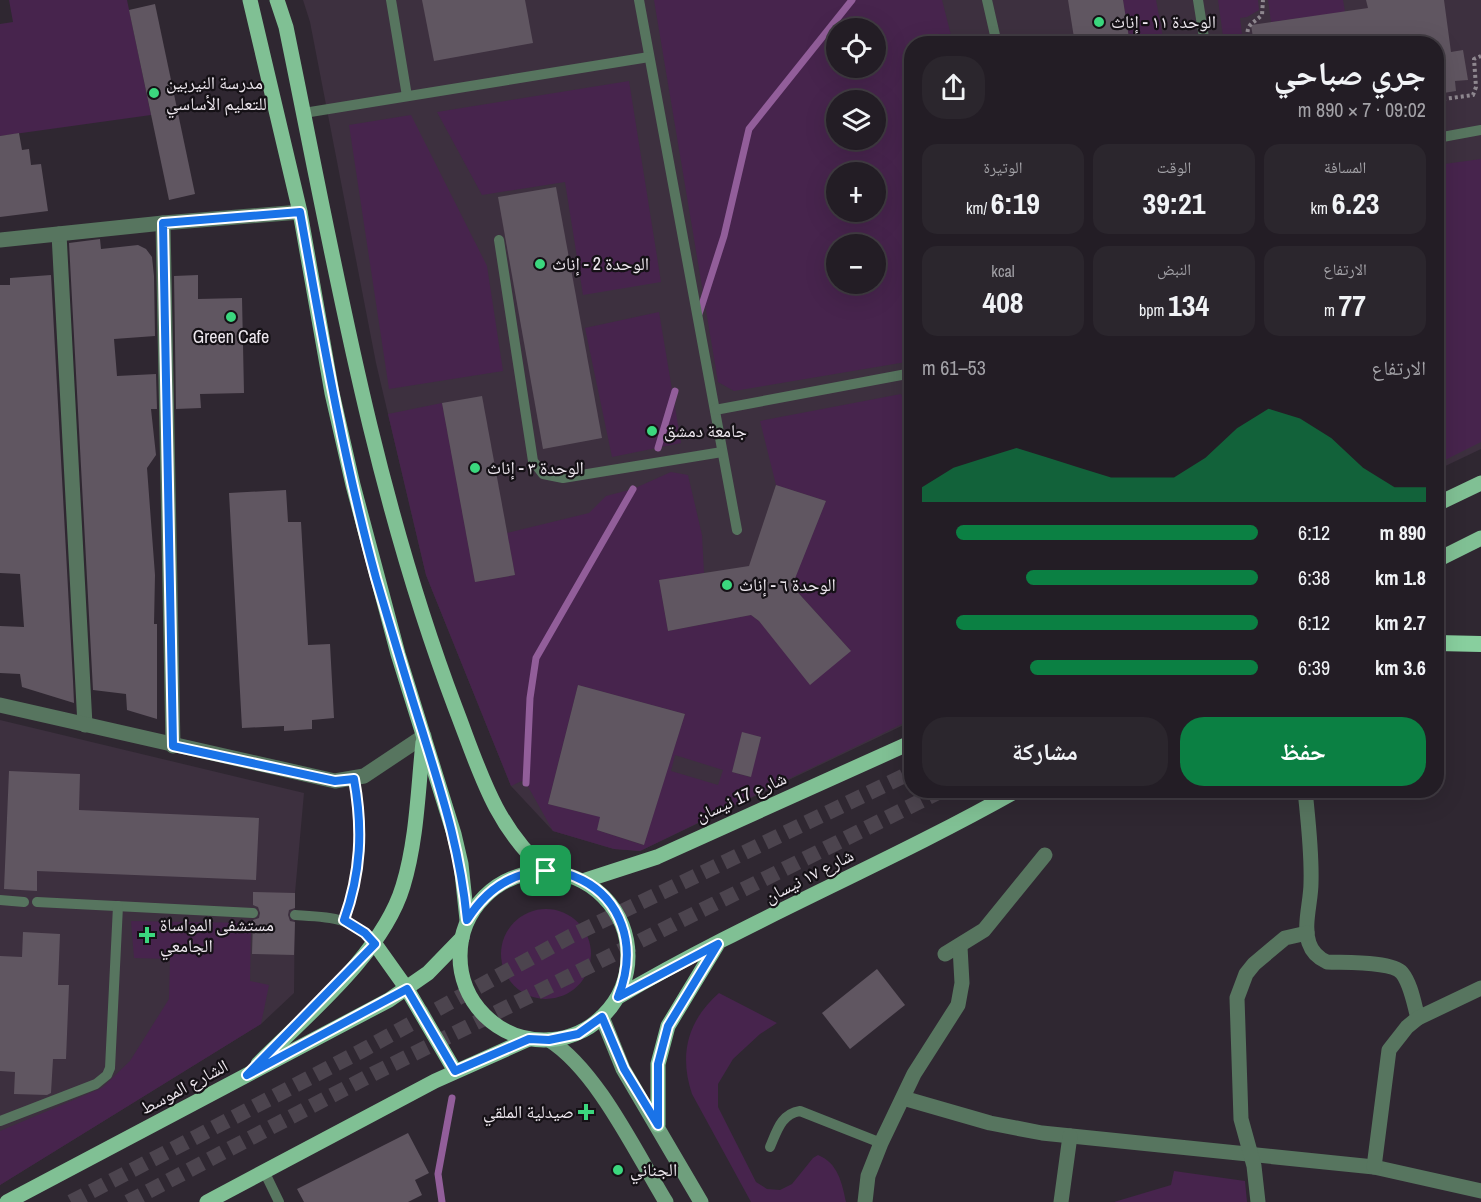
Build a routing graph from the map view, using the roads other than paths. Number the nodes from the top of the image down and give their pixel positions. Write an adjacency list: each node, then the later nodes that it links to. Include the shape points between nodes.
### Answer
1 (250, 0): 14 (main road)
2 (277, 0): 11 (main road)
3 (391, 0): 10 (lane)
4 (639, 0): 9 (lane)
5 (987, 0): 7 (lane)
6 (1198, 0): 8 (lane)
7 (995, 36)
8 (1204, 36)
9 (649, 57): 10 (lane); 20 (lane)
10 (407, 96): 11 (lane)
11 (303, 112): 38 (main road, via 379,464 430,641 497,812 519,844)
12 (1481, 130): 13 (lane)
13 (1444, 137)
14 (300, 212): 15 (street); 31 (main road, via 353,485 375,575)
15 (163, 223): 16 (street); 33 (street)
16 (59, 234): 17 (street); 30 (street)
17 (0, 240)
18 (499, 240): 21 (lane, via 533,461 543,474 563,478)
19 (904, 375): 20 (lane)
20 (715, 410): 21 (lane)
21 (722, 452): 24 (lane)
22 (1481, 483): 23 (main road)
23 (1444, 501)
24 (737, 530)
25 (1481, 538): 26 (main road)
26 (1444, 556)
27 (1444, 643): 28 (highway)
28 (1481, 644)
29 (0, 705): 30 (street)
30 (85, 725): 33 (street)
31 (424, 736): 34 (street); 47 (main road, via 454,834); 50 (main road, via 408,867 395,908)
32 (904, 745): 39 (main road, شارع 17 نيسان, via 657,857)
33 (173, 746): 34 (street, via 335,781)
34 (354, 779): 46 (lane, via 360,848)
35 (1004, 798): 51 (main road, شارع ١٧ نيسان)
36 (1306, 798): 48 (street, via 1311,848)
37 (1045, 855): 52 (street, via 996,918)
38 (546, 871): 39 (main road); 47 (main road, via 508,879 478,903)
39 (583, 880): 56 (main road, via 612,905 627,941 627,970)
40 (0, 900): 41 (lane)
41 (24, 902)
42 (37, 902): 43 (lane)
43 (118, 906): 44 (lane); 64 (lane, via 107,1075 96,1084)
44 (253, 913)
45 (295, 915): 46 (lane)
46 (344, 920): 50 (lane)
47 (467, 920): 49 (main road)
48 (1307, 933): 58 (street, via 1312,950 1321,960 1399,970); 69 (street, via 1285,938 1254,964 1237,998 1241,1119)
49 (462, 938): 55 (main road, الشارع الموسط, via 443,960); 59 (main road, via 462,976 480,1011 494,1024)
50 (375, 944): 55 (main road); 62 (main road)
51 (718, 944): 56 (main road, شارع ١٧ نيسان); 65 (main road, via 668,1026 658,1064)
52 (960, 947): 53 (street); 63 (street, via 962,983 958,1005)
53 (945, 954)
54 (1481, 988): 58 (street)
55 (407, 989): 61 (main road); 62 (main road, الشارع الموسط)
56 (618, 997): 57 (main road)
57 (602, 1017): 60 (main road, via 578,1034); 65 (main road, via 620,1062)
58 (1418, 1018): 70 (street, via 1389,1050)
59 (529, 1039): 60 (main road); 61 (main road)
60 (549, 1040): 76 (main road, via 565,1050 590,1078)
61 (455, 1071): 71 (main road)
62 (247, 1075): 73 (main road, الشارع الموسط)
63 (903, 1098): 66 (street, via 990,1123); 67 (street)
64 (0, 1121)
65 (658, 1125): 77 (main road)
66 (1070, 1136): 69 (street); 79 (street)
67 (881, 1143): 68 (lane, via 800,1111 782,1121); 78 (street, via 868,1176)
68 (770, 1147)
69 (1251, 1154): 70 (street); 80 (street)
70 (1374, 1167): 72 (street)
71 (264, 1171): 74 (main road); 75 (lane)
72 (1481, 1191)
73 (7, 1202)
74 (207, 1202)
75 (279, 1202)
76 (666, 1202)
77 (701, 1202)
78 (865, 1202)
79 (1061, 1202)
80 (1258, 1202)

